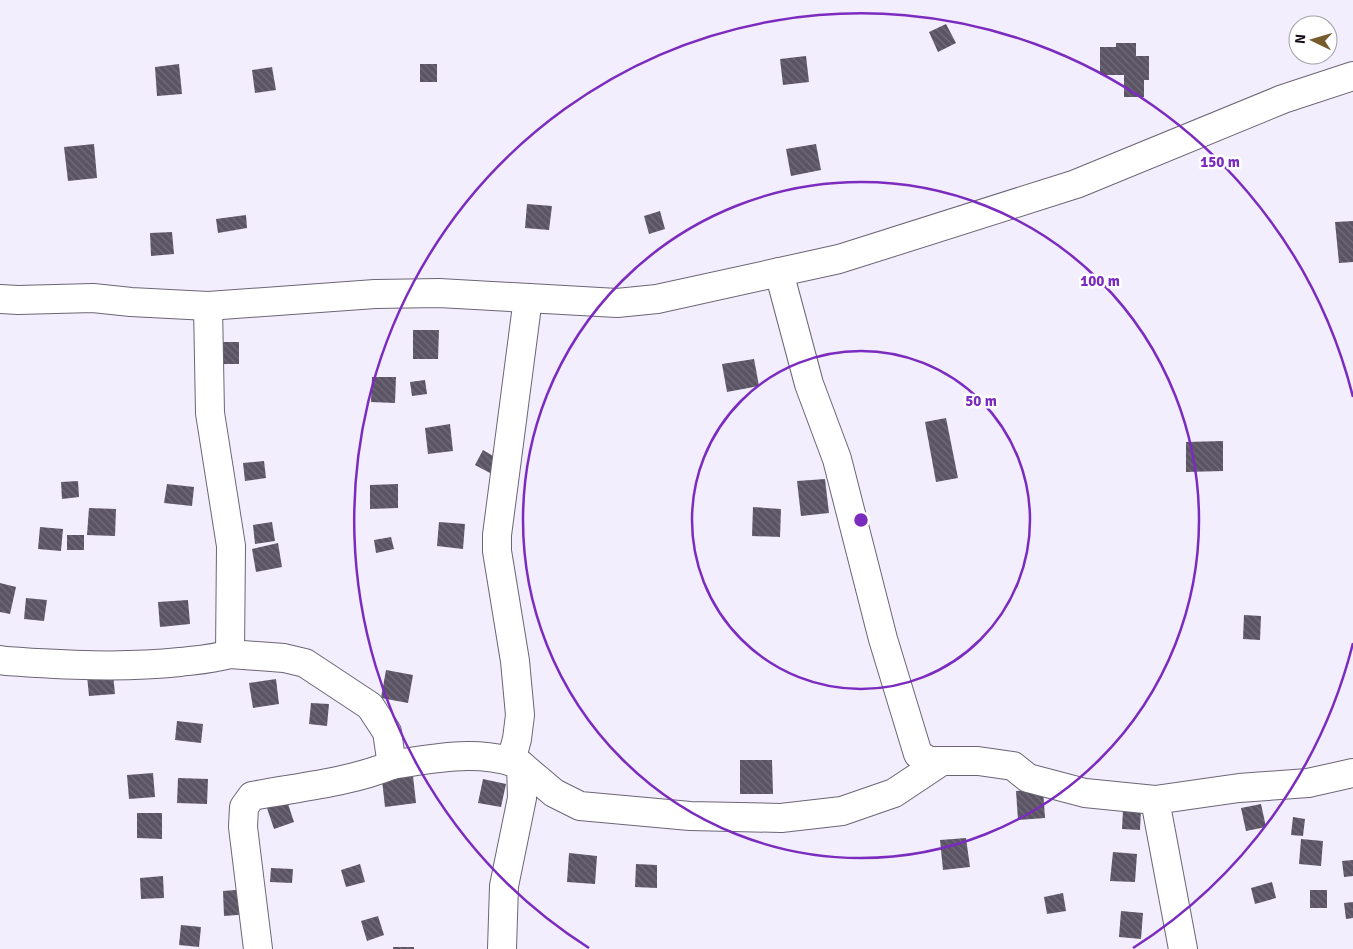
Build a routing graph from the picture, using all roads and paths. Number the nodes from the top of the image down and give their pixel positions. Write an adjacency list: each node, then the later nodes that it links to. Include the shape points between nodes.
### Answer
1 (1353, 76): 2 (street, via 1283,99 1076,184 839,259)
2 (779, 272): 3 (street, via 657,299 617,303); 8 (street, via 809,384 837,459 883,639 918,754 929,761)
3 (528, 298): 5 (street, via 439,292); 9 (street, via 497,535 520,715)
4 (0, 299): 5 (street, via 93,298)
5 (208, 306): 6 (street, via 210,414 231,546)
6 (230, 654): 7 (street, via 219,658 154,664 73,665); 10 (street, via 305,663 370,706 387,732)
7 (0, 660)
8 (942, 761): 9 (street, via 894,793 842,811 781,818 690,816 580,806 554,793); 12 (street, via 978,761 1013,766 1028,778 1085,793)
9 (516, 763): 10 (street, via 473,756); 14 (street, via 522,798 504,886)
10 (392, 765): 13 (street, via 317,786 252,796 244,807 243,828)
11 (1353, 774): 12 (street)
12 (1155, 800): 15 (street)
13 (258, 949)
14 (502, 949)
15 (1183, 949)

